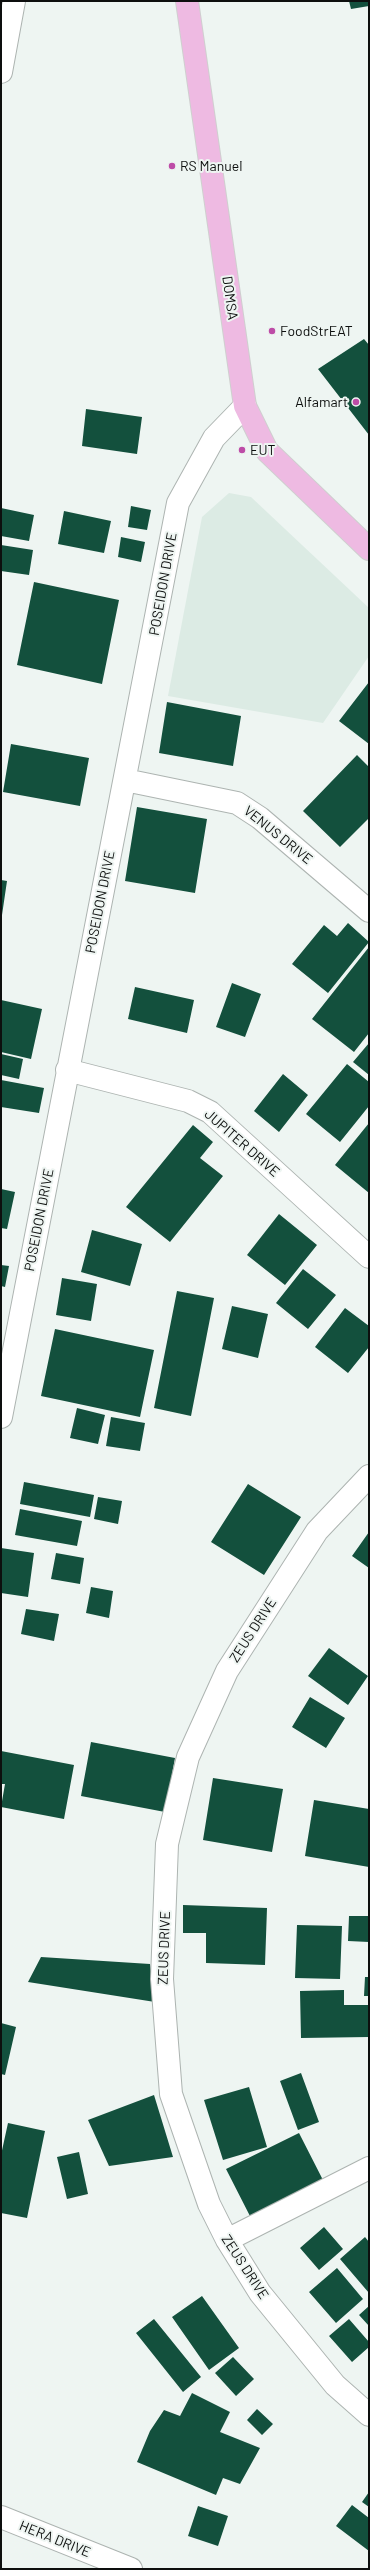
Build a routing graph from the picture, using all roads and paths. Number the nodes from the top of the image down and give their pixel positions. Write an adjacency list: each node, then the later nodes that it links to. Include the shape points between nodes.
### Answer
1 (14, 1): 3 (street)
2 (187, 1): 4 (main road, DOMSA)
3 (1, 72)
4 (245, 406): 5 (main road, DOMSA, via 267,451); 6 (street, POSEIDON DRIVE, via 214,438 178,503)
5 (369, 549)
6 (125, 780): 7 (street, VENUS DRIVE, via 237,803 260,818); 8 (street, POSEIDON DRIVE)
7 (369, 912)
8 (67, 1070): 9 (street, JUPITER DRIVE, via 188,1101 210,1112); 10 (street, POSEIDON DRIVE)
9 (369, 1257)
10 (1, 1418)
11 (369, 1476): 13 (street, ZEUS DRIVE, via 317,1531 228,1671 188,1757 168,1844 162,1979 171,2094 209,2204)
12 (369, 2168): 13 (street)
13 (227, 2240): 14 (street, ZEUS DRIVE, via 265,2299 335,2385)
14 (369, 2415)
15 (1, 2518): 16 (street, HERA DRIVE)
16 (131, 2569)

